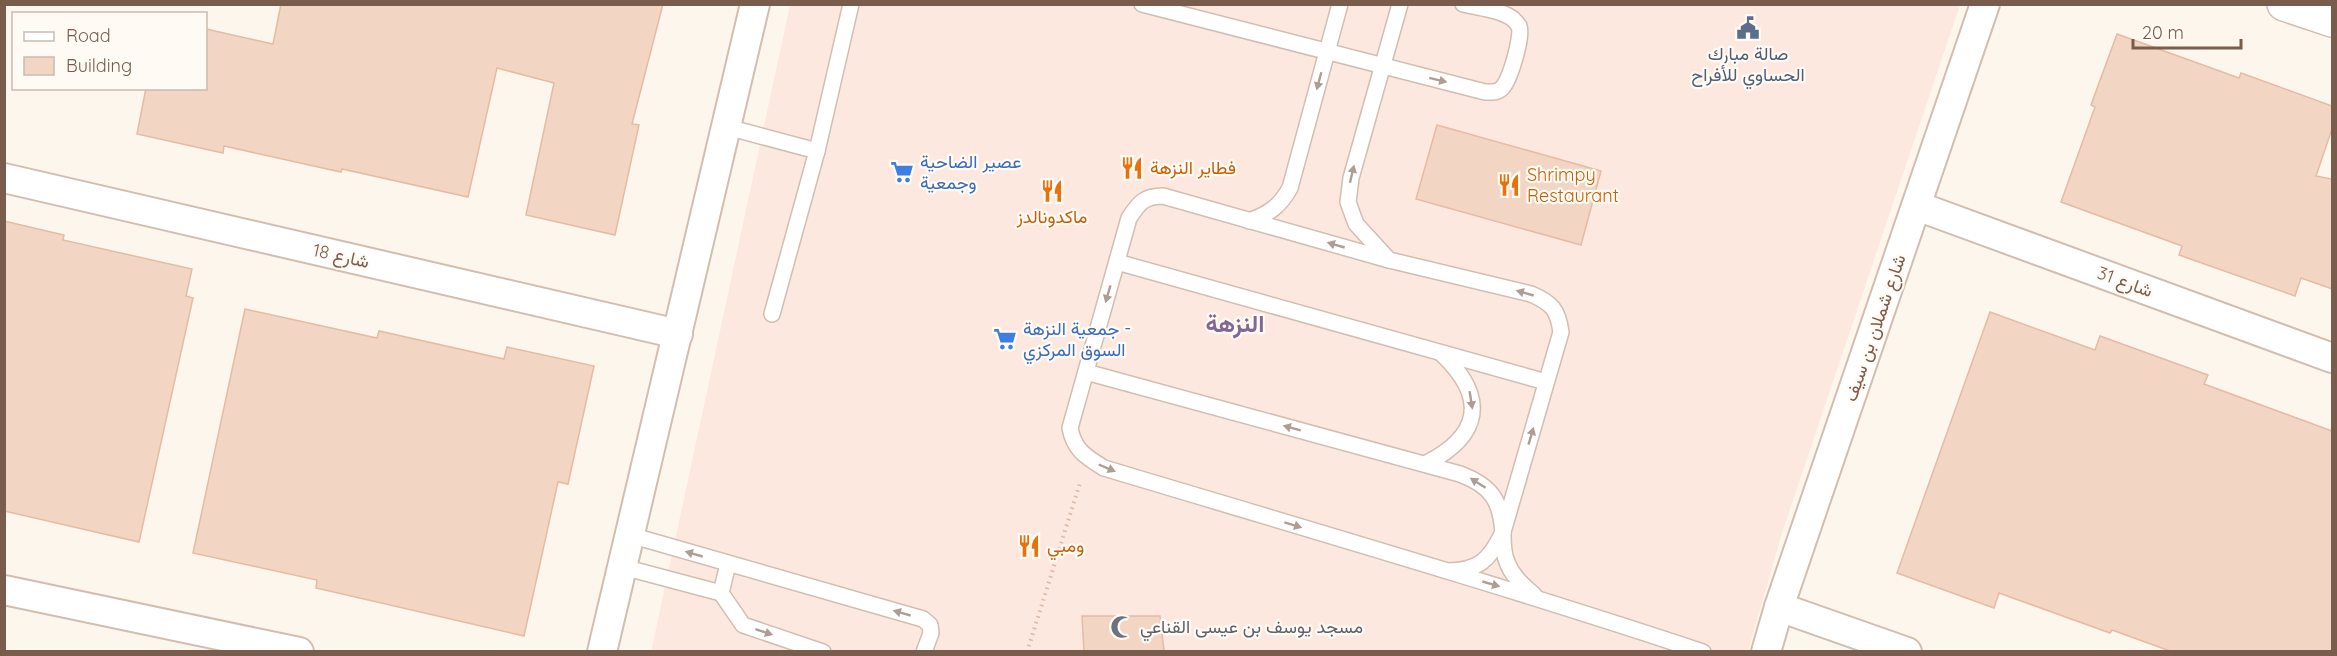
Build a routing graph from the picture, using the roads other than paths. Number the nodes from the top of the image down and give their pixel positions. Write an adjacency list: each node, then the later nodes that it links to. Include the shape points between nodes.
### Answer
1 (755, 4): 12 (street)
2 (851, 4): 13 (lane)
3 (1142, 4): 10 (lane)
4 (1340, 4): 10 (lane)
5 (1400, 4): 11 (lane)
6 (1464, 4): 11 (lane, one-way to 6, via 1485,92 1496,93 1503,88 1520,36 1519,26 1500,12)
7 (1985, 4): 15 (street, شارع شملان بن سيف)
8 (2284, 4): 9 (street)
9 (2332, 20)
10 (1327, 52): 11 (lane); 16 (lane, one-way to 16, via 1290,188 1282,202 1266,215)
11 (1382, 66): 17 (lane, one-way to 11, via 1356,224 1348,202 1351,177)
12 (727, 127): 13 (lane); 20 (street)
13 (817, 151): 19 (lane)
14 (4, 178): 20 (street, شارع 18)
15 (1917, 206): 22 (street, شارع 31); 34 (street, شارع شملان بن سيف)
16 (1250, 220): 17 (lane, one-way to 16); 18 (lane, via 1163,196 1149,196 1139,202 1129,218)
17 (1389, 260): 24 (lane, one-way to 17, via 1561,332 1559,317 1547,301)
18 (1117, 262): 21 (lane); 23 (lane, one-way to 23)
19 (772, 314)
20 (678, 334): 27 (street)
21 (1440, 352): 24 (lane); 25 (lane, one-way to 25, via 1467,384 1473,412 1459,442)
22 (2332, 358)
23 (1086, 372): 25 (lane, one-way to 23); 30 (lane, one-way to 30, via 1070,428 1072,441 1104,468)
24 (1546, 382): 26 (lane, one-way to 24)
25 (1425, 464): 26 (lane, one-way to 25, via 1501,510 1489,490 1478,481)
26 (1503, 532): 30 (lane, via 1478,566); 33 (lane, via 1506,561 1514,576)
27 (630, 535): 28 (lane, one-way to 27); 29 (street)
28 (728, 564): 32 (lane); 38 (lane, one-way to 28, via 931,633 930,625 923,619)
29 (622, 567): 32 (lane); 36 (street)
30 (1447, 571): 33 (lane, one-way to 33)
31 (4, 590): 35 (street)
32 (721, 593): 37 (lane, one-way to 37, via 743,626)
33 (1536, 597): 39 (lane)
34 (1779, 607): 40 (street, شارع شملان بن سيف); 41 (street)
35 (299, 651)
36 (602, 651)
37 (823, 651)
38 (924, 651)
39 (1703, 651)
40 (1766, 651)
41 (1907, 651)

